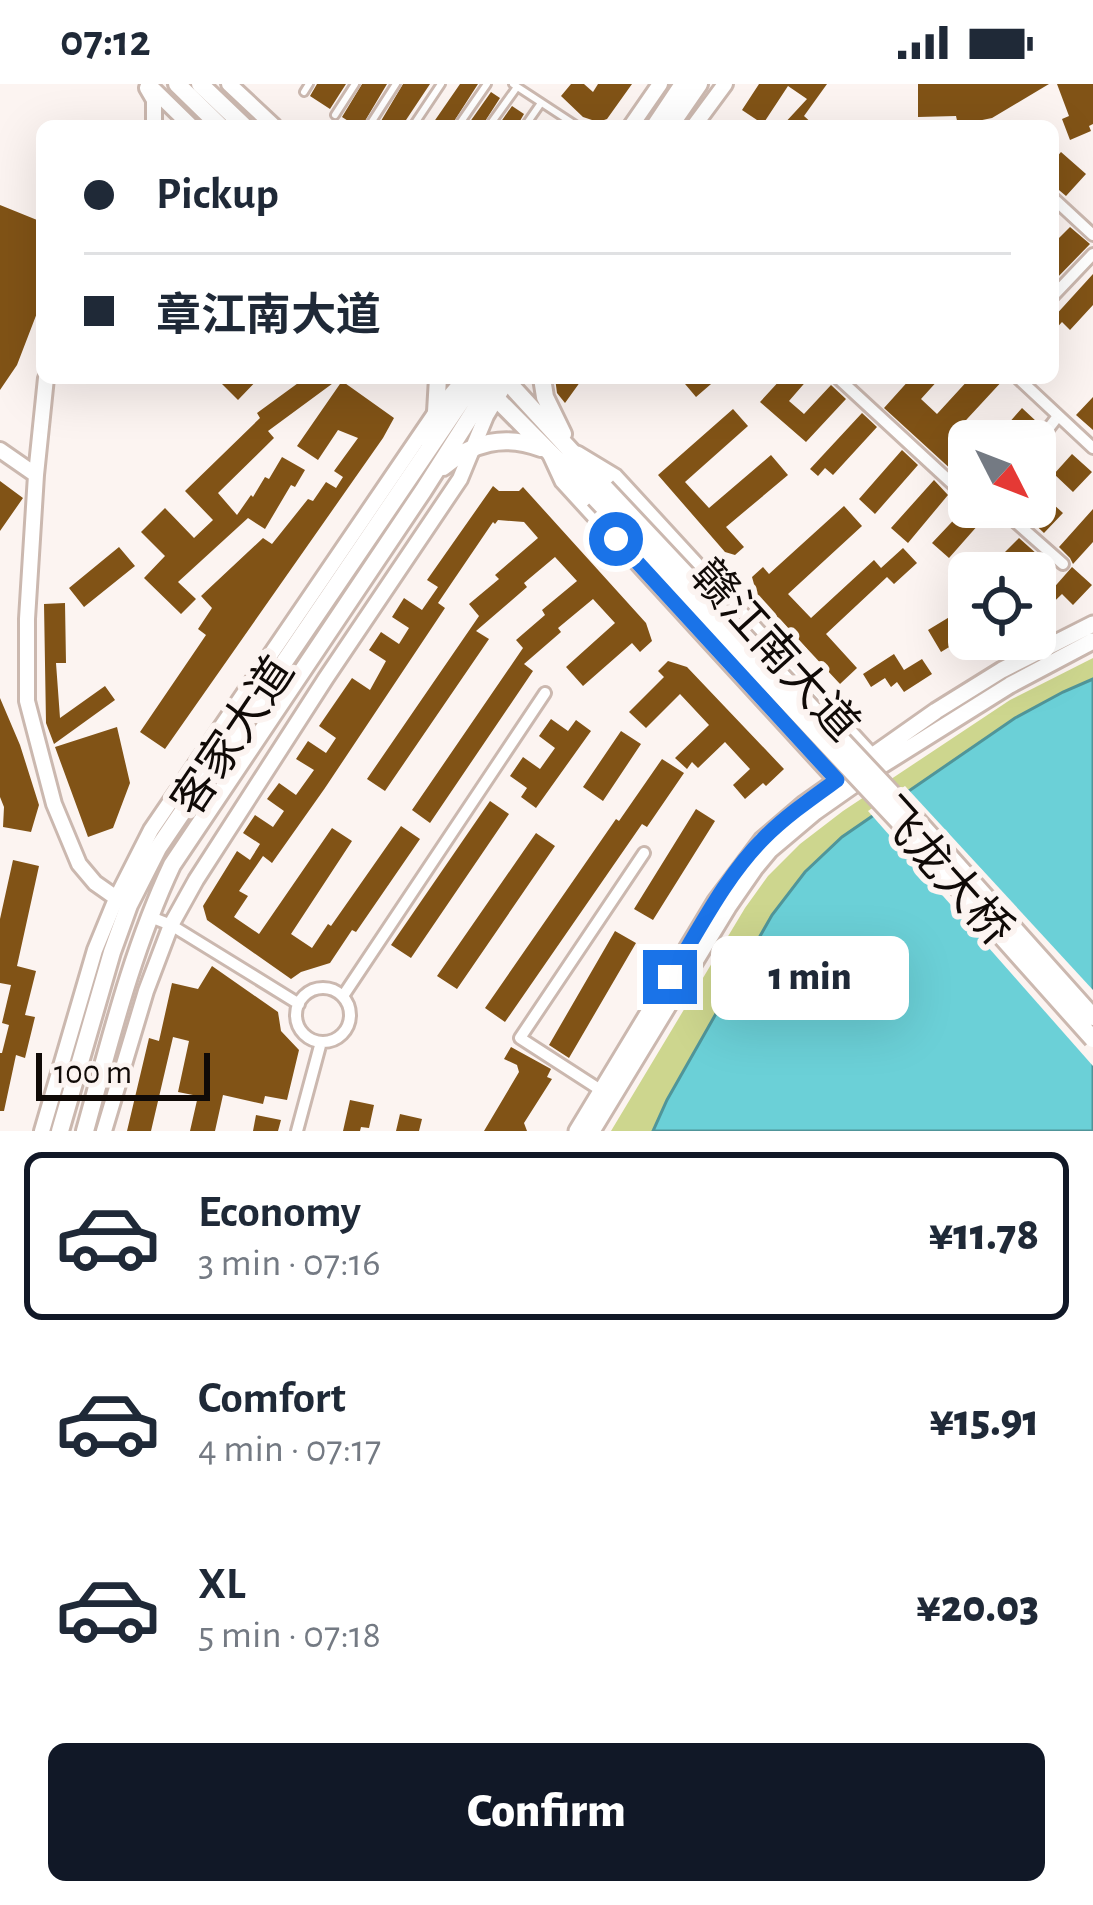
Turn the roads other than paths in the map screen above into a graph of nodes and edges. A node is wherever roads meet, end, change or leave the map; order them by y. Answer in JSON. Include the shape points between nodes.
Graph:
{"nodes":[{"id":1,"x":147,"y":84,"type":"edge"},
{"id":2,"x":177,"y":84,"type":"edge"},
{"id":3,"x":200,"y":84,"type":"edge"},
{"id":4,"x":230,"y":84,"type":"edge"},
{"id":5,"x":355,"y":84,"type":"edge"},
{"id":6,"x":396,"y":84,"type":"edge"},
{"id":7,"x":441,"y":84,"type":"edge"},
{"id":8,"x":487,"y":84,"type":"edge"},
{"id":9,"x":660,"y":84,"type":"edge"},
{"id":10,"x":683,"y":84,"type":"edge"},
{"id":11,"x":699,"y":84,"type":"edge"},
{"id":12,"x":725,"y":84,"type":"edge"},
{"id":13,"x":515,"y":86,"type":"edge"},
{"id":14,"x":541,"y":103,"type":"junction"},
{"id":15,"x":334,"y":115,"type":"dead end"},
{"id":16,"x":154,"y":120,"type":"edge"},
{"id":17,"x":185,"y":120,"type":"edge"},
{"id":18,"x":214,"y":120,"type":"edge"},
{"id":19,"x":238,"y":120,"type":"edge"},
{"id":20,"x":268,"y":120,"type":"edge"},
{"id":21,"x":373,"y":120,"type":"edge"},
{"id":22,"x":417,"y":120,"type":"edge"},
{"id":23,"x":462,"y":120,"type":"edge"},
{"id":24,"x":493,"y":120,"type":"edge"},
{"id":25,"x":529,"y":120,"type":"edge"},
{"id":26,"x":568,"y":120,"type":"edge"},
{"id":27,"x":635,"y":120,"type":"edge"},
{"id":28,"x":659,"y":120,"type":"edge"},
{"id":29,"x":674,"y":120,"type":"edge"},
{"id":30,"x":703,"y":120,"type":"edge"},
{"id":31,"x":1059,"y":204,"type":"edge"},
{"id":32,"x":1093,"y":236,"type":"edge"},
{"id":33,"x":1093,"y":254,"type":"edge"},
{"id":34,"x":1059,"y":290,"type":"edge"},
{"id":35,"x":45,"y":384,"type":"edge"},
{"id":36,"x":438,"y":384,"type":"edge"},
{"id":37,"x":460,"y":384,"type":"edge"},
{"id":38,"x":488,"y":384,"type":"edge"},
{"id":39,"x":489,"y":384,"type":"edge"},
{"id":40,"x":490,"y":384,"type":"edge"},
{"id":41,"x":492,"y":384,"type":"edge"},
{"id":42,"x":492,"y":384,"type":"edge"},
{"id":43,"x":543,"y":384,"type":"edge"},
{"id":44,"x":844,"y":384,"type":"edge"},
{"id":45,"x":1024,"y":384,"type":"edge"},
{"id":46,"x":436,"y":412,"type":"junction"},
{"id":47,"x":1058,"y":416,"type":"junction"},
{"id":48,"x":1055,"y":420,"type":"edge"},
{"id":49,"x":475,"y":446,"type":"junction"},
{"id":50,"x":1093,"y":448,"type":"edge"},
{"id":51,"x":0,"y":450,"type":"edge"},
{"id":52,"x":571,"y":451,"type":"junction"},
{"id":53,"x":550,"y":452,"type":"junction"},
{"id":54,"x":418,"y":466,"type":"junction"},
{"id":55,"x":36,"y":475,"type":"junction"},
{"id":56,"x":948,"y":480,"type":"edge"},
{"id":57,"x":423,"y":491,"type":"junction"},
{"id":58,"x":600,"y":493,"type":"junction"},
{"id":59,"x":1023,"y":528,"type":"edge"},
{"id":60,"x":1064,"y":564,"type":"dead end"},
{"id":61,"x":1093,"y":624,"type":"edge"},
{"id":62,"x":1093,"y":641,"type":"edge"},
{"id":63,"x":545,"y":693,"type":"dead end"},
{"id":64,"x":871,"y":756,"type":"junction"},
{"id":65,"x":837,"y":780,"type":"junction"},
{"id":66,"x":644,"y":853,"type":"dead end"},
{"id":67,"x":122,"y":902,"type":"junction"},
{"id":68,"x":148,"y":916,"type":"junction"},
{"id":69,"x":171,"y":925,"type":"junction"},
{"id":70,"x":343,"y":996,"type":"junction"},
{"id":71,"x":299,"y":1004,"type":"junction"},
{"id":72,"x":1093,"y":1017,"type":"edge"},
{"id":73,"x":1093,"y":1039,"type":"edge"},
{"id":74,"x":321,"y":1042,"type":"junction"},
{"id":75,"x":602,"y":1091,"type":"junction"},
{"id":76,"x":41,"y":1131,"type":"edge"},
{"id":77,"x":60,"y":1131,"type":"edge"},
{"id":78,"x":85,"y":1131,"type":"edge"},
{"id":79,"x":104,"y":1131,"type":"edge"},
{"id":80,"x":297,"y":1131,"type":"edge"},
{"id":81,"x":577,"y":1131,"type":"edge"},
{"id":82,"x":592,"y":1131,"type":"edge"}],
"edges":[{"from":1,"to":16,"type":"street"},
{"from":1,"to":17,"type":"street"},
{"from":2,"to":18,"type":"main road"},
{"from":3,"to":19,"type":"main road"},
{"from":4,"to":20,"type":"street"},
{"from":5,"to":15,"type":"lane"},
{"from":6,"to":21,"type":"lane"},
{"from":7,"to":22,"type":"lane"},
{"from":8,"to":23,"type":"lane"},
{"from":9,"to":27,"type":"street"},
{"from":10,"to":28,"type":"main road"},
{"from":11,"to":29,"type":"main road"},
{"from":12,"to":30,"type":"street"},
{"from":13,"to":14,"type":"lane"},
{"from":13,"to":24,"type":"lane"},
{"from":14,"to":25,"type":"lane"},
{"from":14,"to":26,"type":"lane"},
{"from":31,"to":32,"type":"street"},
{"from":33,"to":34,"type":"street"},
{"from":35,"to":55,"type":"street"},
{"from":36,"to":46,"type":"main road"},
{"from":37,"to":46,"type":"street"},
{"from":38,"to":54,"type":"main road","name":"客家大道"},
{"from":39,"to":57,"type":"main road","name":"客家大道"},
{"from":40,"to":49,"type":"street"},
{"from":41,"to":52,"type":"main road"},
{"from":42,"to":53,"type":"main road"},
{"from":43,"to":52,"type":"main road"},
{"from":44,"to":56,"type":"street"},
{"from":45,"to":47,"type":"street"},
{"from":46,"to":54,"type":"main road"},
{"from":46,"to":67,"type":"street","via":[[151,830]]},
{"from":47,"to":48,"type":"street"},
{"from":47,"to":50,"type":"street"},
{"from":49,"to":53,"type":"main road","via":[[510,440]]},
{"from":49,"to":57,"type":"main road"},
{"from":49,"to":69,"type":"street"},
{"from":51,"to":55,"type":"street"},
{"from":52,"to":58,"type":"main road"},
{"from":52,"to":64,"type":"main road","name":"赣江南大道","via":[[616,477]]},
{"from":53,"to":58,"type":"main road"},
{"from":53,"to":65,"type":"main road","via":[[562,482]]},
{"from":54,"to":67,"type":"main road","name":"客家大道"},
{"from":55,"to":67,"type":"street","via":[[25,658],[30,714],[79,864]]},
{"from":57,"to":68,"type":"main road","name":"客家大道","via":[[172,865]]},
{"from":58,"to":72,"type":"main road","name":"飞龙大桥","bridge":true,"via":[[914,817]]},
{"from":58,"to":73,"type":"main road","name":"飞龙大桥","bridge":true},
{"from":59,"to":60,"type":"street"},
{"from":61,"to":64,"type":"main road","via":[[1002,670]]},
{"from":62,"to":82,"type":"main road","via":[[879,767],[770,850]]},
{"from":63,"to":70,"type":"street"},
{"from":64,"to":65,"type":"main road"},
{"from":65,"to":75,"type":"main road","via":[[746,859]]},
{"from":66,"to":75,"type":"street","via":[[520,1038]]},
{"from":67,"to":76,"type":"street","via":[[94,950]]},
{"from":67,"to":77,"type":"main road","name":"客家大道"},
{"from":68,"to":69,"type":"street"},
{"from":68,"to":78,"type":"main road","name":"客家大道"},
{"from":69,"to":71,"type":"street"},
{"from":69,"to":79,"type":"street"},
{"from":70,"to":71,"type":"street","via":[[317,988]]},
{"from":70,"to":74,"type":"street","via":[[346,1030]]},
{"from":71,"to":74,"type":"street","via":[[299,1027]]},
{"from":74,"to":80,"type":"street"},
{"from":75,"to":81,"type":"main road"}]}
